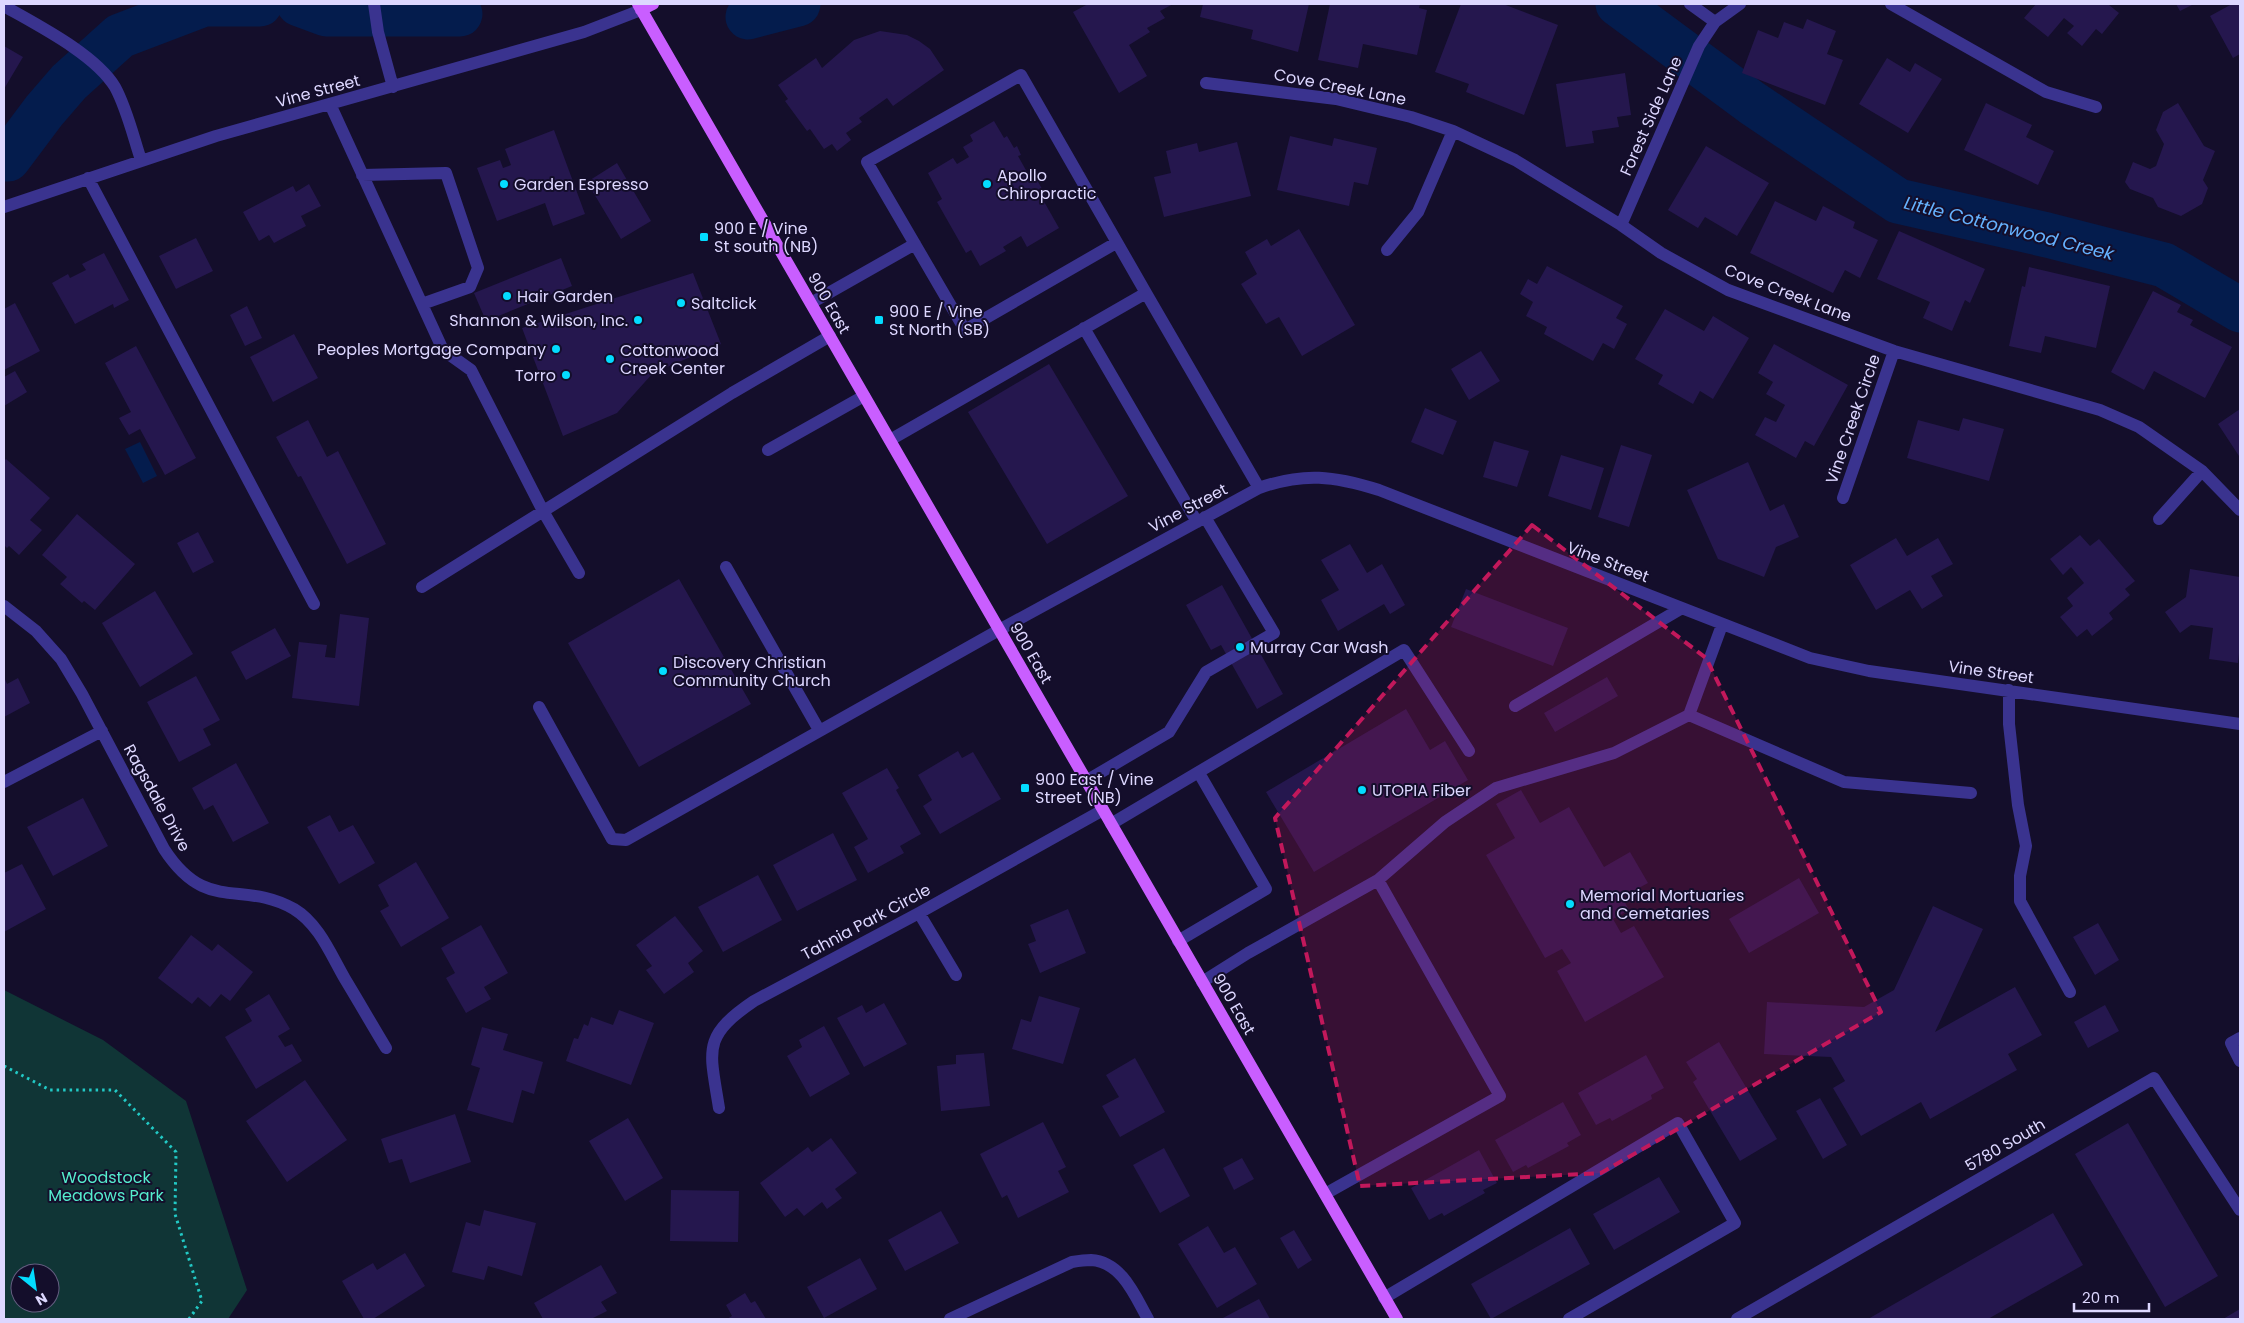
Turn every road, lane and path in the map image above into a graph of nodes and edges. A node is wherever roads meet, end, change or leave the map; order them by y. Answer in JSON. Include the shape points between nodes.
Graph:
{"nodes":[{"id":1,"x":374,"y":4,"type":"edge"},
{"id":2,"x":653,"y":4,"type":"edge"},
{"id":3,"x":1690,"y":4,"type":"edge"},
{"id":4,"x":1740,"y":4,"type":"edge"},
{"id":5,"x":1891,"y":4,"type":"edge"},
{"id":6,"x":4,"y":6,"type":"edge"},
{"id":7,"x":639,"y":7,"type":"edge"},
{"id":8,"x":1715,"y":22,"type":"junction"},
{"id":9,"x":1206,"y":83,"type":"dead end"},
{"id":10,"x":393,"y":87,"type":"junction"},
{"id":11,"x":330,"y":104,"type":"junction"},
{"id":12,"x":2096,"y":107,"type":"dead end"},
{"id":13,"x":1453,"y":131,"type":"junction"},
{"id":14,"x":141,"y":160,"type":"junction"},
{"id":15,"x":362,"y":175,"type":"junction"},
{"id":16,"x":88,"y":178,"type":"junction"},
{"id":17,"x":4,"y":207,"type":"edge"},
{"id":18,"x":1621,"y":225,"type":"junction"},
{"id":19,"x":1116,"y":243,"type":"junction"},
{"id":20,"x":915,"y":244,"type":"junction"},
{"id":21,"x":1387,"y":250,"type":"dead end"},
{"id":22,"x":1146,"y":293,"type":"junction"},
{"id":23,"x":811,"y":303,"type":"junction"},
{"id":24,"x":422,"y":304,"type":"junction"},
{"id":25,"x":1084,"y":328,"type":"junction"},
{"id":26,"x":830,"y":336,"type":"junction"},
{"id":27,"x":1894,"y":350,"type":"junction"},
{"id":28,"x":864,"y":396,"type":"junction"},
{"id":29,"x":890,"y":440,"type":"junction"},
{"id":30,"x":768,"y":450,"type":"dead end"},
{"id":31,"x":2202,"y":471,"type":"junction"},
{"id":32,"x":1259,"y":488,"type":"junction"},
{"id":33,"x":1843,"y":498,"type":"dead end"},
{"id":34,"x":2240,"y":510,"type":"edge"},
{"id":35,"x":542,"y":512,"type":"junction"},
{"id":36,"x":1201,"y":519,"type":"junction"},
{"id":37,"x":2159,"y":519,"type":"dead end"},
{"id":38,"x":726,"y":567,"type":"dead end"},
{"id":39,"x":579,"y":573,"type":"dead end"},
{"id":40,"x":422,"y":587,"type":"dead end"},
{"id":41,"x":314,"y":604,"type":"dead end"},
{"id":42,"x":4,"y":606,"type":"edge"},
{"id":43,"x":1682,"y":608,"type":"junction"},
{"id":44,"x":1722,"y":625,"type":"junction"},
{"id":45,"x":999,"y":630,"type":"junction"},
{"id":46,"x":2009,"y":690,"type":"junction"},
{"id":47,"x":1515,"y":706,"type":"dead end"},
{"id":48,"x":539,"y":707,"type":"dead end"},
{"id":49,"x":1688,"y":715,"type":"junction"},
{"id":50,"x":2240,"y":724,"type":"edge"},
{"id":51,"x":819,"y":730,"type":"junction"},
{"id":52,"x":102,"y":731,"type":"junction"},
{"id":53,"x":1469,"y":751,"type":"dead end"},
{"id":54,"x":1199,"y":773,"type":"junction"},
{"id":55,"x":1086,"y":781,"type":"junction"},
{"id":56,"x":4,"y":782,"type":"edge"},
{"id":57,"x":1971,"y":793,"type":"dead end"},
{"id":58,"x":1103,"y":810,"type":"junction"},
{"id":59,"x":1111,"y":824,"type":"junction"},
{"id":60,"x":1378,"y":880,"type":"junction"},
{"id":61,"x":919,"y":913,"type":"junction"},
{"id":62,"x":1178,"y":940,"type":"junction"},
{"id":63,"x":956,"y":975,"type":"dead end"},
{"id":64,"x":1202,"y":982,"type":"junction"},
{"id":65,"x":2070,"y":992,"type":"dead end"},
{"id":66,"x":2240,"y":1038,"type":"edge"},
{"id":67,"x":386,"y":1048,"type":"dead end"},
{"id":68,"x":2240,"y":1061,"type":"edge"},
{"id":69,"x":4,"y":1066,"type":"edge"},
{"id":70,"x":719,"y":1108,"type":"dead end"},
{"id":71,"x":1325,"y":1194,"type":"junction"},
{"id":72,"x":2240,"y":1210,"type":"edge"},
{"id":73,"x":1384,"y":1298,"type":"junction"},
{"id":74,"x":1743,"y":1318,"type":"edge"},
{"id":75,"x":189,"y":1319,"type":"edge"},
{"id":76,"x":950,"y":1319,"type":"edge"},
{"id":77,"x":1148,"y":1319,"type":"edge"},
{"id":78,"x":1397,"y":1319,"type":"edge"},
{"id":79,"x":1569,"y":1319,"type":"edge"}],
"edges":[{"from":1,"to":10,"type":"street"},
{"from":2,"to":7,"type":"main road"},
{"from":3,"to":8,"type":"street"},
{"from":4,"to":8,"type":"street","name":"Forest Side Lane"},
{"from":5,"to":12,"type":"street","via":[[2046,92]]},
{"from":6,"to":14,"type":"street","via":[[76,48],[108,78],[120,97]]},
{"from":7,"to":10,"type":"street","name":"Vine Street","via":[[584,32]]},
{"from":7,"to":23,"type":"main road","name":"900 East"},
{"from":8,"to":18,"type":"street","name":"Forest Side Lane","via":[[1699,46]]},
{"from":9,"to":13,"type":"street","name":"Cove Creek Lane","via":[[1336,99],[1411,116]]},
{"from":10,"to":11,"type":"street","name":"Vine Street"},
{"from":11,"to":14,"type":"street","name":"Vine Street"},
{"from":11,"to":15,"type":"street"},
{"from":13,"to":18,"type":"street","name":"Cove Creek Lane","via":[[1515,160]]},
{"from":13,"to":21,"type":"street","via":[[1418,212]]},
{"from":14,"to":16,"type":"street","name":"Vine Street"},
{"from":15,"to":24,"type":"street"},
{"from":15,"to":24,"type":"street","via":[[446,173],[478,268],[470,287]]},
{"from":16,"to":17,"type":"street","name":"Vine Street"},
{"from":16,"to":41,"type":"street"},
{"from":18,"to":27,"type":"street","name":"Cove Creek Lane","via":[[1661,253],[1728,290]]},
{"from":19,"to":20,"type":"street","via":[[965,330]]},
{"from":19,"to":20,"type":"street","via":[[1021,75],[867,162]]},
{"from":19,"to":22,"type":"street"},
{"from":20,"to":23,"type":"street"},
{"from":22,"to":25,"type":"street"},
{"from":22,"to":32,"type":"street"},
{"from":23,"to":26,"type":"main road","name":"900 East"},
{"from":24,"to":35,"type":"street","via":[[443,350],[471,370]]},
{"from":25,"to":29,"type":"street"},
{"from":25,"to":36,"type":"street"},
{"from":26,"to":28,"type":"main road","name":"900 East"},
{"from":26,"to":35,"type":"street"},
{"from":27,"to":31,"type":"street","name":"Cove Creek Lane","via":[[2100,410],[2139,427]]},
{"from":27,"to":33,"type":"street","name":"Vine Creek Circle"},
{"from":28,"to":29,"type":"main road","name":"900 East"},
{"from":28,"to":30,"type":"street"},
{"from":29,"to":45,"type":"main road","name":"900 East"},
{"from":31,"to":34,"type":"street","name":"Cove Creek Lane"},
{"from":31,"to":37,"type":"street"},
{"from":32,"to":36,"type":"street","name":"Vine Street"},
{"from":32,"to":43,"type":"street","name":"Vine Street","via":[[1280,480],[1302,477],[1352,482]]},
{"from":35,"to":39,"type":"street"},
{"from":35,"to":40,"type":"street"},
{"from":36,"to":45,"type":"street","name":"Vine Street"},
{"from":36,"to":55,"type":"street","via":[[1274,633],[1206,672],[1169,732]]},
{"from":38,"to":51,"type":"street"},
{"from":42,"to":52,"type":"street","name":"Ragsdale Drive","via":[[36,631],[62,659]]},
{"from":43,"to":44,"type":"street","name":"Vine Street"},
{"from":43,"to":47,"type":"street"},
{"from":44,"to":46,"type":"street","name":"Vine Street","via":[[1810,658],[1838,665]]},
{"from":44,"to":49,"type":"street"},
{"from":45,"to":51,"type":"street","name":"Vine Street"},
{"from":45,"to":55,"type":"main road","name":"900 East"},
{"from":46,"to":50,"type":"street","name":"Vine Street"},
{"from":46,"to":65,"type":"street","via":[[2009,724],[2026,846],[2020,876],[2020,901]]},
{"from":48,"to":51,"type":"street","name":"Vine Street","via":[[612,839],[626,840]]},
{"from":49,"to":57,"type":"street","via":[[1844,782]]},
{"from":49,"to":60,"type":"street","via":[[1614,752],[1496,788],[1445,822]]},
{"from":52,"to":56,"type":"street"},
{"from":52,"to":67,"type":"street","name":"Ragsdale Drive","via":[[164,849],[177,867],[204,888],[271,900],[294,909],[304,917],[320,936]]},
{"from":53,"to":54,"type":"street","via":[[1404,650]]},
{"from":54,"to":59,"type":"street"},
{"from":54,"to":62,"type":"street","via":[[1266,889]]},
{"from":55,"to":58,"type":"main road","name":"900 East"},
{"from":58,"to":59,"type":"main road","name":"900 East"},
{"from":58,"to":61,"type":"street","name":"Tahnia Park Circle"},
{"from":59,"to":62,"type":"main road","name":"900 East"},
{"from":60,"to":64,"type":"street"},
{"from":60,"to":71,"type":"street","via":[[1500,1096]]},
{"from":61,"to":63,"type":"street"},
{"from":61,"to":70,"type":"street","name":"Tahnia Park Circle","via":[[754,1001],[731,1017],[716,1036],[711,1056]]},
{"from":62,"to":64,"type":"main road","name":"900 East"},
{"from":64,"to":71,"type":"main road","name":"900 East"},
{"from":66,"to":68,"type":"street","via":[[2231,1043]]},
{"from":69,"to":75,"type":"path","via":[[50,1090],[115,1090],[176,1152],[175,1214],[202,1301]]},
{"from":71,"to":73,"type":"main road","name":"900 East"},
{"from":72,"to":74,"type":"street","name":"5780 South","via":[[2154,1078]]},
{"from":73,"to":78,"type":"main road","name":"900 East"},
{"from":73,"to":79,"type":"street","via":[[1678,1123],[1735,1222]]},
{"from":76,"to":77,"type":"street","via":[[1072,1262],[1092,1260],[1108,1264],[1120,1274]]}]}
